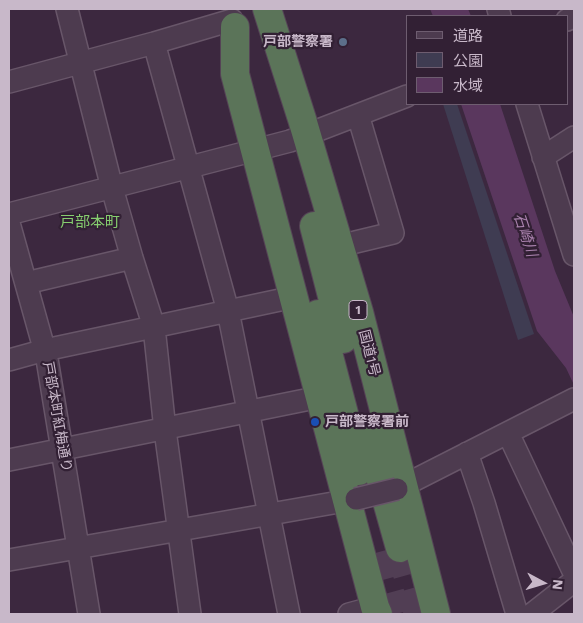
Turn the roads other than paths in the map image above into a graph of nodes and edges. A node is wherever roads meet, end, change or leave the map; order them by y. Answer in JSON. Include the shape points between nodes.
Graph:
{"nodes":[{"id":1,"x":67,"y":9,"type":"edge"},
{"id":2,"x":267,"y":9,"type":"edge"},
{"id":3,"x":238,"y":16,"type":"edge"},
{"id":4,"x":154,"y":43,"type":"junction"},
{"id":5,"x":80,"y":62,"type":"junction"},
{"id":6,"x":9,"y":82,"type":"edge"},
{"id":7,"x":406,"y":96,"type":"edge"},
{"id":8,"x":527,"y":105,"type":"edge"},
{"id":9,"x":358,"y":115,"type":"junction"},
{"id":10,"x":574,"y":137,"type":"edge"},
{"id":11,"x":281,"y":143,"type":"junction"},
{"id":12,"x":543,"y":157,"type":"junction"},
{"id":13,"x":188,"y":168,"type":"junction"},
{"id":14,"x":112,"y":188,"type":"junction"},
{"id":15,"x":9,"y":214,"type":"edge"},
{"id":16,"x":9,"y":223,"type":"edge"},
{"id":17,"x":339,"y":246,"type":"junction"},
{"id":18,"x":574,"y":255,"type":"edge"},
{"id":19,"x":132,"y":258,"type":"junction"},
{"id":20,"x":26,"y":283,"type":"junction"},
{"id":21,"x":294,"y":297,"type":"junction"},
{"id":22,"x":228,"y":310,"type":"junction"},
{"id":23,"x":154,"y":327,"type":"junction"},
{"id":24,"x":45,"y":350,"type":"junction"},
{"id":25,"x":9,"y":360,"type":"edge"},
{"id":26,"x":320,"y":397,"type":"junction"},
{"id":27,"x":574,"y":399,"type":"edge"},
{"id":28,"x":249,"y":412,"type":"junction"},
{"id":29,"x":164,"y":430,"type":"junction"},
{"id":30,"x":508,"y":433,"type":"junction"},
{"id":31,"x":63,"y":449,"type":"junction"},
{"id":32,"x":467,"y":453,"type":"junction"},
{"id":33,"x":9,"y":460,"type":"edge"},
{"id":34,"x":400,"y":487,"type":"junction"},
{"id":35,"x":352,"y":499,"type":"junction"},
{"id":36,"x":270,"y":514,"type":"junction"},
{"id":37,"x":178,"y":530,"type":"junction"},
{"id":38,"x":79,"y":549,"type":"junction"},
{"id":39,"x":390,"y":550,"type":"tunnel mouth"},
{"id":40,"x":9,"y":560,"type":"edge"},
{"id":41,"x":574,"y":573,"type":"edge"},
{"id":42,"x":574,"y":580,"type":"edge"},
{"id":43,"x":377,"y":611,"type":"edge"},
{"id":44,"x":90,"y":614,"type":"edge"},
{"id":45,"x":190,"y":614,"type":"edge"},
{"id":46,"x":289,"y":614,"type":"edge"},
{"id":47,"x":349,"y":614,"type":"edge"},
{"id":48,"x":436,"y":614,"type":"edge"},
{"id":49,"x":517,"y":614,"type":"edge"},
{"id":50,"x":532,"y":614,"type":"edge"}],
"edges":[{"from":1,"to":5,"type":"street"},
{"from":2,"to":11,"type":"highway","name":"国道1号","number":"1","via":[[302,119]]},
{"from":3,"to":4,"type":"street"},
{"from":3,"to":11,"type":"highway","name":"国道1号","number":"1"},
{"from":4,"to":5,"type":"street"},
{"from":4,"to":13,"type":"street"},
{"from":5,"to":6,"type":"street"},
{"from":5,"to":14,"type":"street"},
{"from":7,"to":9,"type":"street"},
{"from":8,"to":12,"type":"street"},
{"from":9,"to":11,"type":"street"},
{"from":9,"to":17,"type":"street","via":[[393,233]]},
{"from":10,"to":12,"type":"street"},
{"from":11,"to":13,"type":"street"},
{"from":11,"to":17,"type":"highway","name":"国道1号","number":"1"},
{"from":11,"to":21,"type":"highway","name":"国道1号","number":"1"},
{"from":11,"to":39,"type":"highway","name":"国道1号","number":"1","via":[[309,278]]},
{"from":12,"to":18,"type":"street"},
{"from":13,"to":14,"type":"street"},
{"from":13,"to":22,"type":"street"},
{"from":14,"to":15,"type":"street"},
{"from":14,"to":19,"type":"street"},
{"from":16,"to":20,"type":"street","name":"戸部本町紅梅通り"},
{"from":17,"to":34,"type":"highway","name":"国道1号","number":"1","via":[[359,312]]},
{"from":19,"to":20,"type":"street"},
{"from":19,"to":23,"type":"street"},
{"from":20,"to":24,"type":"street","name":"戸部本町紅梅通り"},
{"from":21,"to":22,"type":"street"},
{"from":21,"to":26,"type":"highway","name":"国道1号","number":"1"},
{"from":22,"to":23,"type":"street"},
{"from":22,"to":28,"type":"street"},
{"from":23,"to":24,"type":"street"},
{"from":23,"to":29,"type":"street"},
{"from":24,"to":25,"type":"street"},
{"from":24,"to":31,"type":"street","name":"戸部本町紅梅通り"},
{"from":26,"to":28,"type":"street"},
{"from":26,"to":35,"type":"highway","name":"国道1号","number":"1"},
{"from":27,"to":30,"type":"street"},
{"from":28,"to":29,"type":"street"},
{"from":28,"to":36,"type":"street"},
{"from":29,"to":31,"type":"street"},
{"from":29,"to":37,"type":"street"},
{"from":30,"to":32,"type":"street"},
{"from":30,"to":41,"type":"street"},
{"from":31,"to":33,"type":"street"},
{"from":31,"to":38,"type":"street","name":"戸部本町紅梅通り"},
{"from":32,"to":34,"type":"street"},
{"from":32,"to":49,"type":"street"},
{"from":34,"to":35,"type":"street","bridge":true},
{"from":34,"to":48,"type":"highway","name":"国道1号","number":"1"},
{"from":35,"to":36,"type":"street"},
{"from":35,"to":43,"type":"highway","name":"国道1号","number":"1"},
{"from":36,"to":37,"type":"street"},
{"from":36,"to":46,"type":"street"},
{"from":37,"to":38,"type":"street"},
{"from":37,"to":45,"type":"street"},
{"from":38,"to":40,"type":"street"},
{"from":38,"to":44,"type":"street","name":"戸部本町紅梅通り"},
{"from":42,"to":50,"type":"street"},
{"from":43,"to":47,"type":"street"}]}
